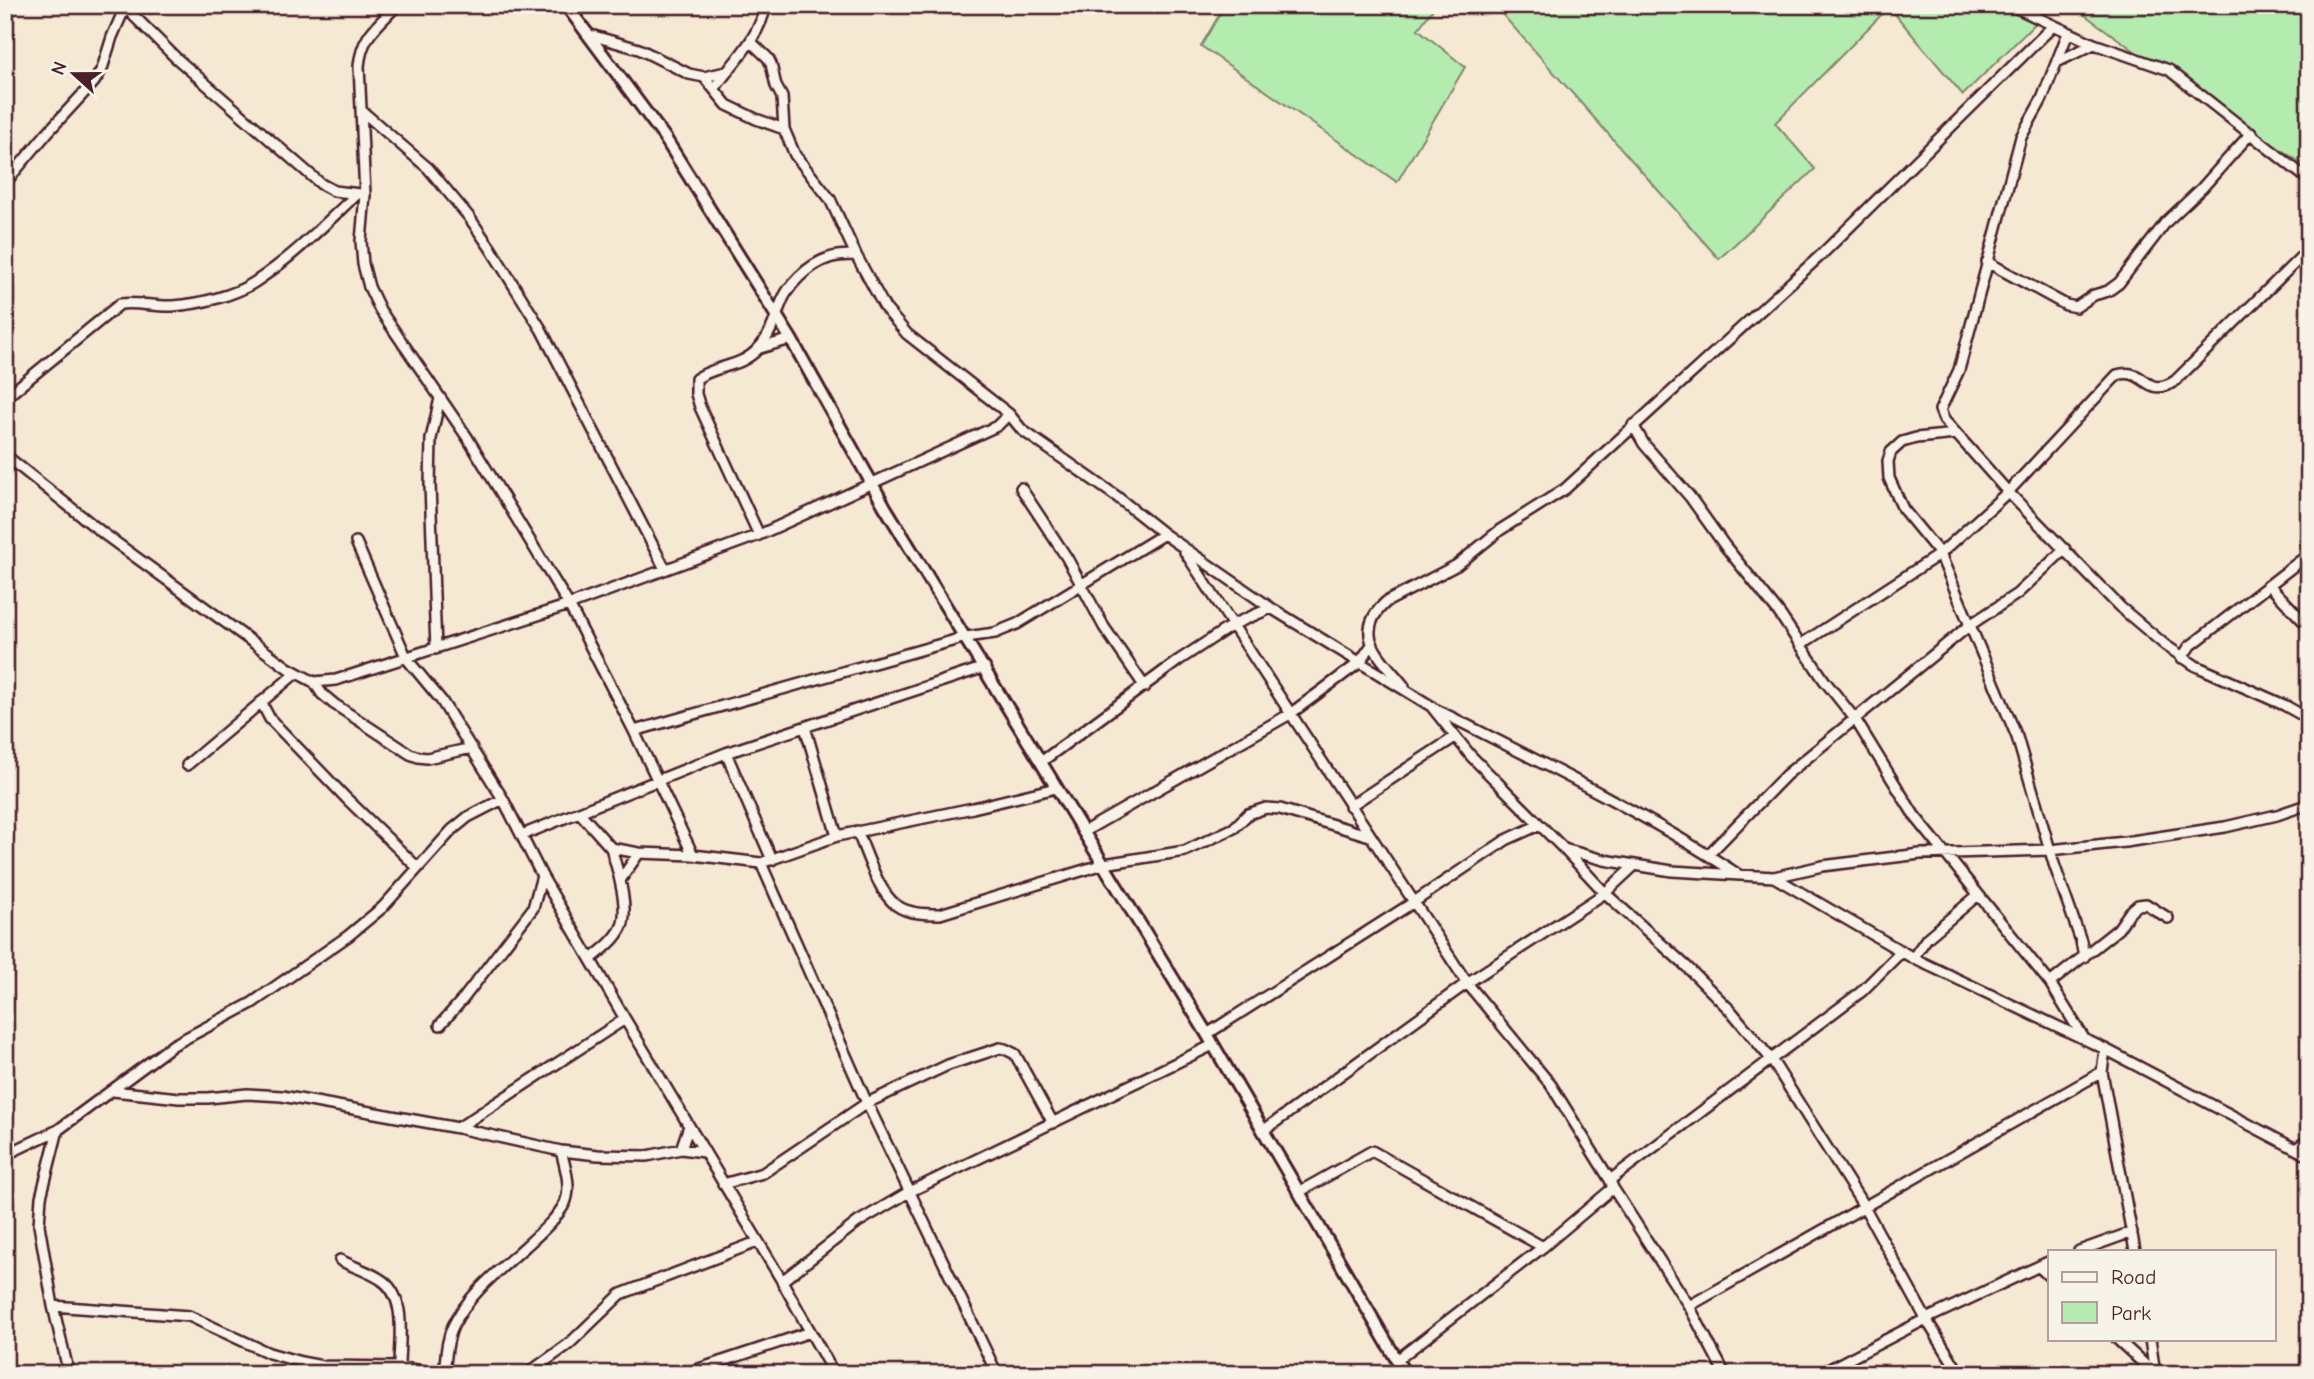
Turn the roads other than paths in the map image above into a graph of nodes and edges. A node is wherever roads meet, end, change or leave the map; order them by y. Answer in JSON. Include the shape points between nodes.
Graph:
{"nodes":[{"id":1,"x":397,"y":5,"type":"edge"},
{"id":2,"x":566,"y":5,"type":"edge"},
{"id":3,"x":766,"y":5,"type":"edge"},
{"id":4,"x":2010,"y":5,"type":"edge"},
{"id":5,"x":125,"y":6,"type":"edge"},
{"id":6,"x":2053,"y":26,"type":"junction"},
{"id":7,"x":2068,"y":33,"type":"junction"},
{"id":8,"x":587,"y":34,"type":"junction"},
{"id":9,"x":751,"y":42,"type":"junction"},
{"id":10,"x":2094,"y":44,"type":"junction"},
{"id":11,"x":2057,"y":62,"type":"junction"},
{"id":12,"x":726,"y":72,"type":"junction"},
{"id":13,"x":705,"y":77,"type":"junction"},
{"id":14,"x":713,"y":89,"type":"junction"},
{"id":15,"x":363,"y":112,"type":"junction"},
{"id":16,"x":784,"y":129,"type":"junction"},
{"id":17,"x":2251,"y":133,"type":"junction"},
{"id":18,"x":2309,"y":180,"type":"edge"},
{"id":19,"x":5,"y":183,"type":"edge"},
{"id":20,"x":361,"y":194,"type":"junction"},
{"id":21,"x":2309,"y":249,"type":"edge"},
{"id":22,"x":856,"y":255,"type":"junction"},
{"id":23,"x":1987,"y":262,"type":"junction"},
{"id":24,"x":777,"y":317,"type":"junction"},
{"id":25,"x":791,"y":339,"type":"junction"},
{"id":26,"x":760,"y":348,"type":"junction"},
{"id":27,"x":5,"y":398,"type":"edge"},
{"id":28,"x":440,"y":398,"type":"junction"},
{"id":29,"x":1009,"y":414,"type":"junction"},
{"id":30,"x":1633,"y":425,"type":"junction"},
{"id":31,"x":997,"y":426,"type":"junction"},
{"id":32,"x":1022,"y":430,"type":"junction"},
{"id":33,"x":1956,"y":434,"type":"junction"},
{"id":34,"x":1619,"y":438,"type":"junction"},
{"id":35,"x":1643,"y":444,"type":"junction"},
{"id":36,"x":5,"y":455,"type":"edge"},
{"id":37,"x":872,"y":484,"type":"junction"},
{"id":38,"x":1021,"y":488,"type":"dead end"},
{"id":39,"x":2008,"y":492,"type":"junction"},
{"id":40,"x":1164,"y":534,"type":"junction"},
{"id":41,"x":759,"y":535,"type":"junction"},
{"id":42,"x":356,"y":542,"type":"dead end"},
{"id":43,"x":1182,"y":547,"type":"junction"},
{"id":44,"x":2065,"y":549,"type":"junction"},
{"id":45,"x":1940,"y":554,"type":"junction"},
{"id":46,"x":2309,"y":554,"type":"edge"},
{"id":47,"x":665,"y":569,"type":"junction"},
{"id":48,"x":1081,"y":585,"type":"junction"},
{"id":49,"x":2269,"y":585,"type":"junction"},
{"id":50,"x":569,"y":605,"type":"junction"},
{"id":51,"x":1271,"y":608,"type":"junction"},
{"id":52,"x":1234,"y":624,"type":"junction"},
{"id":53,"x":1970,"y":625,"type":"junction"},
{"id":54,"x":2309,"y":627,"type":"edge"},
{"id":55,"x":966,"y":637,"type":"junction"},
{"id":56,"x":1800,"y":645,"type":"junction"},
{"id":57,"x":2165,"y":645,"type":"junction"},
{"id":58,"x":1371,"y":646,"type":"junction"},
{"id":59,"x":2189,"y":647,"type":"junction"},
{"id":60,"x":436,"y":649,"type":"junction"},
{"id":61,"x":2182,"y":658,"type":"junction"},
{"id":62,"x":407,"y":659,"type":"junction"},
{"id":63,"x":1359,"y":663,"type":"junction"},
{"id":64,"x":985,"y":667,"type":"junction"},
{"id":65,"x":296,"y":673,"type":"junction"},
{"id":66,"x":314,"y":682,"type":"junction"},
{"id":67,"x":1145,"y":687,"type":"junction"},
{"id":68,"x":1407,"y":690,"type":"junction"},
{"id":69,"x":261,"y":702,"type":"junction"},
{"id":70,"x":1431,"y":706,"type":"junction"},
{"id":71,"x":1290,"y":714,"type":"junction"},
{"id":72,"x":1855,"y":719,"type":"junction"},
{"id":73,"x":2309,"y":719,"type":"edge"},
{"id":74,"x":804,"y":727,"type":"junction"},
{"id":75,"x":634,"y":730,"type":"junction"},
{"id":76,"x":1455,"y":737,"type":"junction"},
{"id":77,"x":472,"y":748,"type":"junction"},
{"id":78,"x":726,"y":753,"type":"junction"},
{"id":79,"x":1041,"y":762,"type":"junction"},
{"id":80,"x":187,"y":765,"type":"dead end"},
{"id":81,"x":657,"y":780,"type":"junction"},
{"id":82,"x":1056,"y":788,"type":"junction"},
{"id":83,"x":503,"y":799,"type":"junction"},
{"id":84,"x":2309,"y":804,"type":"edge"},
{"id":85,"x":1350,"y":806,"type":"junction"},
{"id":86,"x":580,"y":813,"type":"junction"},
{"id":87,"x":1539,"y":825,"type":"junction"},
{"id":88,"x":857,"y":831,"type":"junction"},
{"id":89,"x":1083,"y":832,"type":"junction"},
{"id":90,"x":522,"y":835,"type":"junction"},
{"id":91,"x":837,"y":836,"type":"junction"},
{"id":92,"x":1370,"y":836,"type":"junction"},
{"id":93,"x":611,"y":848,"type":"junction"},
{"id":94,"x":1564,"y":849,"type":"junction"},
{"id":95,"x":2050,"y":850,"type":"junction"},
{"id":96,"x":639,"y":853,"type":"junction"},
{"id":97,"x":1944,"y":854,"type":"junction"},
{"id":98,"x":693,"y":855,"type":"junction"},
{"id":99,"x":1708,"y":855,"type":"junction"},
{"id":100,"x":772,"y":860,"type":"junction"},
{"id":101,"x":761,"y":863,"type":"junction"},
{"id":102,"x":1104,"y":864,"type":"junction"},
{"id":103,"x":1635,"y":865,"type":"junction"},
{"id":104,"x":418,"y":868,"type":"junction"},
{"id":105,"x":542,"y":876,"type":"junction"},
{"id":106,"x":1741,"y":876,"type":"junction"},
{"id":107,"x":1774,"y":877,"type":"junction"},
{"id":108,"x":621,"y":879,"type":"junction"},
{"id":109,"x":1605,"y":893,"type":"junction"},
{"id":110,"x":1978,"y":895,"type":"junction"},
{"id":111,"x":1414,"y":902,"type":"junction"},
{"id":112,"x":2168,"y":918,"type":"dead end"},
{"id":113,"x":2081,"y":941,"type":"junction"},
{"id":114,"x":2096,"y":947,"type":"junction"},
{"id":115,"x":1902,"y":951,"type":"junction"},
{"id":116,"x":2084,"y":957,"type":"junction"},
{"id":117,"x":1913,"y":958,"type":"junction"},
{"id":118,"x":591,"y":959,"type":"junction"},
{"id":119,"x":1467,"y":983,"type":"junction"},
{"id":120,"x":2050,"y":983,"type":"junction"},
{"id":121,"x":625,"y":1019,"type":"junction"},
{"id":122,"x":440,"y":1025,"type":"dead end"},
{"id":123,"x":1207,"y":1034,"type":"junction"},
{"id":124,"x":2085,"y":1040,"type":"junction"},
{"id":125,"x":1213,"y":1045,"type":"junction"},
{"id":126,"x":2105,"y":1049,"type":"junction"},
{"id":127,"x":1771,"y":1059,"type":"junction"},
{"id":128,"x":2102,"y":1072,"type":"junction"},
{"id":129,"x":113,"y":1091,"type":"junction"},
{"id":130,"x":867,"y":1102,"type":"junction"},
{"id":131,"x":1053,"y":1123,"type":"junction"},
{"id":132,"x":689,"y":1126,"type":"junction"},
{"id":133,"x":458,"y":1128,"type":"junction"},
{"id":134,"x":58,"y":1130,"type":"junction"},
{"id":135,"x":1263,"y":1131,"type":"junction"},
{"id":136,"x":2309,"y":1139,"type":"edge"},
{"id":137,"x":2297,"y":1148,"type":"junction"},
{"id":138,"x":681,"y":1149,"type":"junction"},
{"id":139,"x":561,"y":1151,"type":"junction"},
{"id":140,"x":704,"y":1152,"type":"junction"},
{"id":141,"x":5,"y":1154,"type":"edge"},
{"id":142,"x":2309,"y":1156,"type":"edge"},
{"id":143,"x":723,"y":1184,"type":"junction"},
{"id":144,"x":1611,"y":1184,"type":"junction"},
{"id":145,"x":909,"y":1192,"type":"junction"},
{"id":146,"x":1299,"y":1192,"type":"junction"},
{"id":147,"x":1865,"y":1208,"type":"junction"},
{"id":148,"x":2132,"y":1232,"type":"junction"},
{"id":149,"x":757,"y":1242,"type":"junction"},
{"id":150,"x":1543,"y":1248,"type":"junction"},
{"id":151,"x":2082,"y":1250,"type":"edge"},
{"id":152,"x":2135,"y":1250,"type":"edge"},
{"id":153,"x":340,"y":1260,"type":"dead end"},
{"id":154,"x":2048,"y":1262,"type":"edge"},
{"id":155,"x":2039,"y":1267,"type":"junction"},
{"id":156,"x":2048,"y":1275,"type":"edge"},
{"id":157,"x":782,"y":1280,"type":"junction"},
{"id":158,"x":53,"y":1306,"type":"junction"},
{"id":159,"x":1689,"y":1307,"type":"junction"},
{"id":160,"x":1926,"y":1319,"type":"junction"},
{"id":161,"x":810,"y":1332,"type":"junction"},
{"id":162,"x":2118,"y":1340,"type":"edge"},
{"id":163,"x":2150,"y":1340,"type":"edge"},
{"id":164,"x":1396,"y":1360,"type":"junction"},
{"id":165,"x":399,"y":1367,"type":"junction"},
{"id":166,"x":69,"y":1374,"type":"edge"},
{"id":167,"x":442,"y":1374,"type":"edge"},
{"id":168,"x":527,"y":1374,"type":"edge"},
{"id":169,"x":684,"y":1374,"type":"edge"},
{"id":170,"x":834,"y":1374,"type":"edge"},
{"id":171,"x":997,"y":1374,"type":"edge"},
{"id":172,"x":1405,"y":1374,"type":"edge"},
{"id":173,"x":1726,"y":1374,"type":"edge"},
{"id":174,"x":1820,"y":1374,"type":"edge"},
{"id":175,"x":1960,"y":1374,"type":"edge"},
{"id":176,"x":2155,"y":1374,"type":"edge"}],
"edges":[{"from":1,"to":15,"type":"street","via":[[364,40],[359,66]]},
{"from":2,"to":8,"type":"street"},
{"from":3,"to":9,"type":"street"},
{"from":4,"to":6,"type":"street"},
{"from":5,"to":19,"type":"street","via":[[94,82]]},
{"from":5,"to":20,"type":"street","via":[[175,57],[321,184],[334,191]]},
{"from":6,"to":7,"type":"street"},
{"from":6,"to":30,"type":"street","via":[[1821,255]]},
{"from":7,"to":10,"type":"street"},
{"from":7,"to":11,"type":"street"},
{"from":8,"to":13,"type":"street","via":[[639,49],[673,68]]},
{"from":8,"to":24,"type":"street","via":[[665,138]]},
{"from":9,"to":12,"type":"street"},
{"from":9,"to":16,"type":"street","via":[[771,64],[782,97]]},
{"from":10,"to":11,"type":"street"},
{"from":10,"to":17,"type":"street","via":[[2169,70]]},
{"from":11,"to":23,"type":"street","via":[[2021,138]]},
{"from":12,"to":13,"type":"street"},
{"from":12,"to":14,"type":"street"},
{"from":13,"to":14,"type":"street"},
{"from":14,"to":16,"type":"street","via":[[727,105]]},
{"from":15,"to":20,"type":"street"},
{"from":15,"to":47,"type":"street","via":[[428,168],[484,238],[541,329]]},
{"from":16,"to":22,"type":"street","via":[[795,155],[830,199]]},
{"from":17,"to":18,"type":"street"},
{"from":17,"to":23,"type":"street","via":[[2166,222],[2119,284],[2076,307]]},
{"from":20,"to":27,"type":"street","via":[[254,283],[173,306],[120,304]]},
{"from":20,"to":28,"type":"street","via":[[361,241],[369,287]]},
{"from":21,"to":39,"type":"street","via":[[2175,382],[2159,388],[2131,373],[2117,375]]},
{"from":22,"to":24,"type":"street","via":[[829,258],[798,278]]},
{"from":22,"to":29,"type":"street","via":[[895,323]]},
{"from":23,"to":33,"type":"street","via":[[1959,370],[1940,410]]},
{"from":24,"to":25,"type":"street"},
{"from":24,"to":26,"type":"street"},
{"from":25,"to":26,"type":"street"},
{"from":25,"to":37,"type":"street"},
{"from":26,"to":41,"type":"street","via":[[743,362],[706,372],[696,379],[695,386],[700,407]]},
{"from":28,"to":50,"type":"street"},
{"from":28,"to":60,"type":"street","via":[[431,439],[430,485]]},
{"from":29,"to":31,"type":"street"},
{"from":29,"to":32,"type":"street"},
{"from":30,"to":34,"type":"street"},
{"from":30,"to":35,"type":"street"},
{"from":31,"to":32,"type":"street"},
{"from":31,"to":37,"type":"street"},
{"from":32,"to":40,"type":"street"},
{"from":33,"to":39,"type":"street"},
{"from":33,"to":45,"type":"street","via":[[1902,443],[1888,460],[1889,478],[1903,509]]},
{"from":34,"to":35,"type":"street"},
{"from":34,"to":58,"type":"street","via":[[1565,489],[1500,530],[1469,556],[1385,602],[1370,621]]},
{"from":35,"to":56,"type":"street","via":[[1690,497]]},
{"from":36,"to":65,"type":"street","via":[[104,534]]},
{"from":37,"to":41,"type":"street"},
{"from":37,"to":55,"type":"street"},
{"from":38,"to":48,"type":"street"},
{"from":39,"to":44,"type":"street"},
{"from":39,"to":45,"type":"street"},
{"from":40,"to":43,"type":"street"},
{"from":40,"to":48,"type":"street"},
{"from":41,"to":47,"type":"street"},
{"from":42,"to":62,"type":"street"},
{"from":43,"to":51,"type":"street"},
{"from":43,"to":52,"type":"street"},
{"from":44,"to":53,"type":"street","via":[[2017,594]]},
{"from":44,"to":57,"type":"street","via":[[2120,607]]},
{"from":45,"to":53,"type":"street"},
{"from":45,"to":56,"type":"street"},
{"from":46,"to":49,"type":"street"},
{"from":47,"to":50,"type":"street"},
{"from":48,"to":55,"type":"street","via":[[1017,624]]},
{"from":48,"to":67,"type":"street"},
{"from":49,"to":54,"type":"street"},
{"from":49,"to":59,"type":"street"},
{"from":50,"to":60,"type":"street"},
{"from":50,"to":75,"type":"street"},
{"from":51,"to":52,"type":"street"},
{"from":51,"to":63,"type":"street"},
{"from":52,"to":67,"type":"street"},
{"from":52,"to":71,"type":"street"},
{"from":53,"to":72,"type":"street"},
{"from":53,"to":95,"type":"street","via":[[2017,737]]},
{"from":55,"to":64,"type":"street"},
{"from":55,"to":75,"type":"street"},
{"from":56,"to":72,"type":"street"},
{"from":57,"to":59,"type":"street"},
{"from":57,"to":61,"type":"street"},
{"from":58,"to":63,"type":"street"},
{"from":58,"to":68,"type":"street"},
{"from":59,"to":61,"type":"street"},
{"from":60,"to":62,"type":"street"},
{"from":61,"to":73,"type":"street"},
{"from":62,"to":66,"type":"street"},
{"from":62,"to":77,"type":"street"},
{"from":63,"to":68,"type":"street"},
{"from":63,"to":71,"type":"street"},
{"from":64,"to":74,"type":"street"},
{"from":64,"to":79,"type":"street"},
{"from":65,"to":66,"type":"street"},
{"from":65,"to":69,"type":"street"},
{"from":66,"to":77,"type":"street","via":[[334,704],[410,754],[427,758]]},
{"from":67,"to":79,"type":"street"},
{"from":68,"to":70,"type":"street"},
{"from":69,"to":80,"type":"street"},
{"from":69,"to":104,"type":"street","via":[[270,719]]},
{"from":70,"to":76,"type":"street"},
{"from":70,"to":99,"type":"street"},
{"from":71,"to":85,"type":"street"},
{"from":71,"to":89,"type":"street"},
{"from":72,"to":97,"type":"street","via":[[1914,815]]},
{"from":72,"to":99,"type":"street","via":[[1786,775]]},
{"from":74,"to":78,"type":"street"},
{"from":74,"to":91,"type":"street"},
{"from":75,"to":81,"type":"street"},
{"from":76,"to":85,"type":"street"},
{"from":76,"to":87,"type":"street"},
{"from":77,"to":83,"type":"street"},
{"from":78,"to":81,"type":"street"},
{"from":78,"to":100,"type":"street"},
{"from":79,"to":82,"type":"street"},
{"from":81,"to":86,"type":"street"},
{"from":81,"to":98,"type":"street"},
{"from":82,"to":88,"type":"street"},
{"from":82,"to":89,"type":"street"},
{"from":83,"to":90,"type":"street"},
{"from":83,"to":104,"type":"street","via":[[468,817]]},
{"from":84,"to":95,"type":"street","via":[[2225,827]]},
{"from":85,"to":92,"type":"street"},
{"from":86,"to":90,"type":"street"},
{"from":86,"to":93,"type":"street"},
{"from":87,"to":94,"type":"street"},
{"from":87,"to":111,"type":"street","via":[[1506,840]]},
{"from":88,"to":91,"type":"street"},
{"from":88,"to":102,"type":"street","via":[[882,889],[896,905],[915,913],[940,914]]},
{"from":89,"to":102,"type":"street"},
{"from":90,"to":105,"type":"street"},
{"from":91,"to":100,"type":"street"},
{"from":92,"to":102,"type":"street","via":[[1266,808],[1185,851]]},
{"from":92,"to":111,"type":"street"},
{"from":93,"to":96,"type":"street"},
{"from":93,"to":108,"type":"street"},
{"from":94,"to":103,"type":"street"},
{"from":94,"to":109,"type":"street"},
{"from":95,"to":97,"type":"street"},
{"from":95,"to":113,"type":"street"},
{"from":96,"to":98,"type":"street"},
{"from":96,"to":108,"type":"street"},
{"from":97,"to":107,"type":"street","via":[[1822,866]]},
{"from":97,"to":110,"type":"street"},
{"from":98,"to":101,"type":"street"},
{"from":99,"to":106,"type":"street"},
{"from":100,"to":101,"type":"street"},
{"from":101,"to":130,"type":"street"},
{"from":102,"to":123,"type":"street"},
{"from":103,"to":106,"type":"street"},
{"from":103,"to":109,"type":"street"},
{"from":104,"to":129,"type":"street","via":[[383,907],[348,936],[251,1003],[173,1045]]},
{"from":105,"to":118,"type":"street"},
{"from":105,"to":122,"type":"street","via":[[533,908]]},
{"from":106,"to":107,"type":"street"},
{"from":107,"to":115,"type":"street"},
{"from":108,"to":118,"type":"street","via":[[622,926]]},
{"from":109,"to":119,"type":"street"},
{"from":109,"to":127,"type":"street","via":[[1723,1003]]},
{"from":110,"to":117,"type":"street","via":[[1927,938]]},
{"from":110,"to":120,"type":"street"},
{"from":111,"to":119,"type":"street"},
{"from":111,"to":123,"type":"street"},
{"from":112,"to":114,"type":"street","via":[[2146,904],[2138,905]]},
{"from":113,"to":114,"type":"street"},
{"from":113,"to":116,"type":"street"},
{"from":114,"to":116,"type":"street"},
{"from":115,"to":117,"type":"street"},
{"from":115,"to":127,"type":"street","via":[[1861,992]]},
{"from":116,"to":120,"type":"street"},
{"from":117,"to":124,"type":"street"},
{"from":118,"to":121,"type":"street"},
{"from":119,"to":135,"type":"street"},
{"from":119,"to":144,"type":"street","via":[[1550,1085]]},
{"from":120,"to":124,"type":"street"},
{"from":121,"to":132,"type":"street"},
{"from":121,"to":133,"type":"street"},
{"from":123,"to":125,"type":"street"},
{"from":124,"to":126,"type":"street"},
{"from":125,"to":131,"type":"street"},
{"from":125,"to":135,"type":"street"},
{"from":126,"to":128,"type":"street"},
{"from":126,"to":137,"type":"street"},
{"from":127,"to":144,"type":"street"},
{"from":127,"to":147,"type":"street"},
{"from":128,"to":147,"type":"street"},
{"from":128,"to":148,"type":"street"},
{"from":129,"to":133,"type":"street","via":[[179,1098],[282,1096]]},
{"from":129,"to":134,"type":"street"},
{"from":130,"to":131,"type":"street","via":[[948,1065],[1000,1048],[1015,1054]]},
{"from":130,"to":143,"type":"street","via":[[763,1173]]},
{"from":130,"to":145,"type":"street"},
{"from":131,"to":145,"type":"street"},
{"from":132,"to":138,"type":"street"},
{"from":132,"to":140,"type":"street"},
{"from":133,"to":139,"type":"street"},
{"from":134,"to":141,"type":"street"},
{"from":134,"to":158,"type":"street","via":[[39,1215]]},
{"from":135,"to":146,"type":"street"},
{"from":136,"to":137,"type":"street"},
{"from":137,"to":142,"type":"street"},
{"from":138,"to":139,"type":"street","via":[[634,1156]]},
{"from":138,"to":140,"type":"street"},
{"from":139,"to":167,"type":"street","via":[[568,1183],[565,1202],[470,1301],[450,1335]]},
{"from":140,"to":143,"type":"street"},
{"from":143,"to":149,"type":"street"},
{"from":144,"to":150,"type":"street"},
{"from":144,"to":159,"type":"street"},
{"from":145,"to":157,"type":"street","via":[[858,1222]]},
{"from":145,"to":171,"type":"street"},
{"from":146,"to":150,"type":"street","via":[[1372,1151]]},
{"from":146,"to":164,"type":"street"},
{"from":147,"to":159,"type":"street"},
{"from":147,"to":160,"type":"street"},
{"from":148,"to":151,"type":"street"},
{"from":148,"to":152,"type":"street"},
{"from":149,"to":157,"type":"street"},
{"from":149,"to":168,"type":"street","via":[[621,1294],[569,1344]]},
{"from":150,"to":164,"type":"street"},
{"from":153,"to":165,"type":"street","via":[[381,1279],[397,1300]]},
{"from":154,"to":155,"type":"street"},
{"from":155,"to":156,"type":"street"},
{"from":155,"to":160,"type":"street"},
{"from":157,"to":161,"type":"street"},
{"from":158,"to":165,"type":"street","via":[[188,1316],[269,1353],[301,1362]]},
{"from":158,"to":166,"type":"street"},
{"from":159,"to":173,"type":"street"},
{"from":160,"to":174,"type":"street"},
{"from":160,"to":175,"type":"street"},
{"from":161,"to":169,"type":"street"},
{"from":161,"to":170,"type":"street"},
{"from":162,"to":176,"type":"street"},
{"from":163,"to":176,"type":"street"},
{"from":164,"to":172,"type":"street"},
{"from":165,"to":167,"type":"street"}]}
